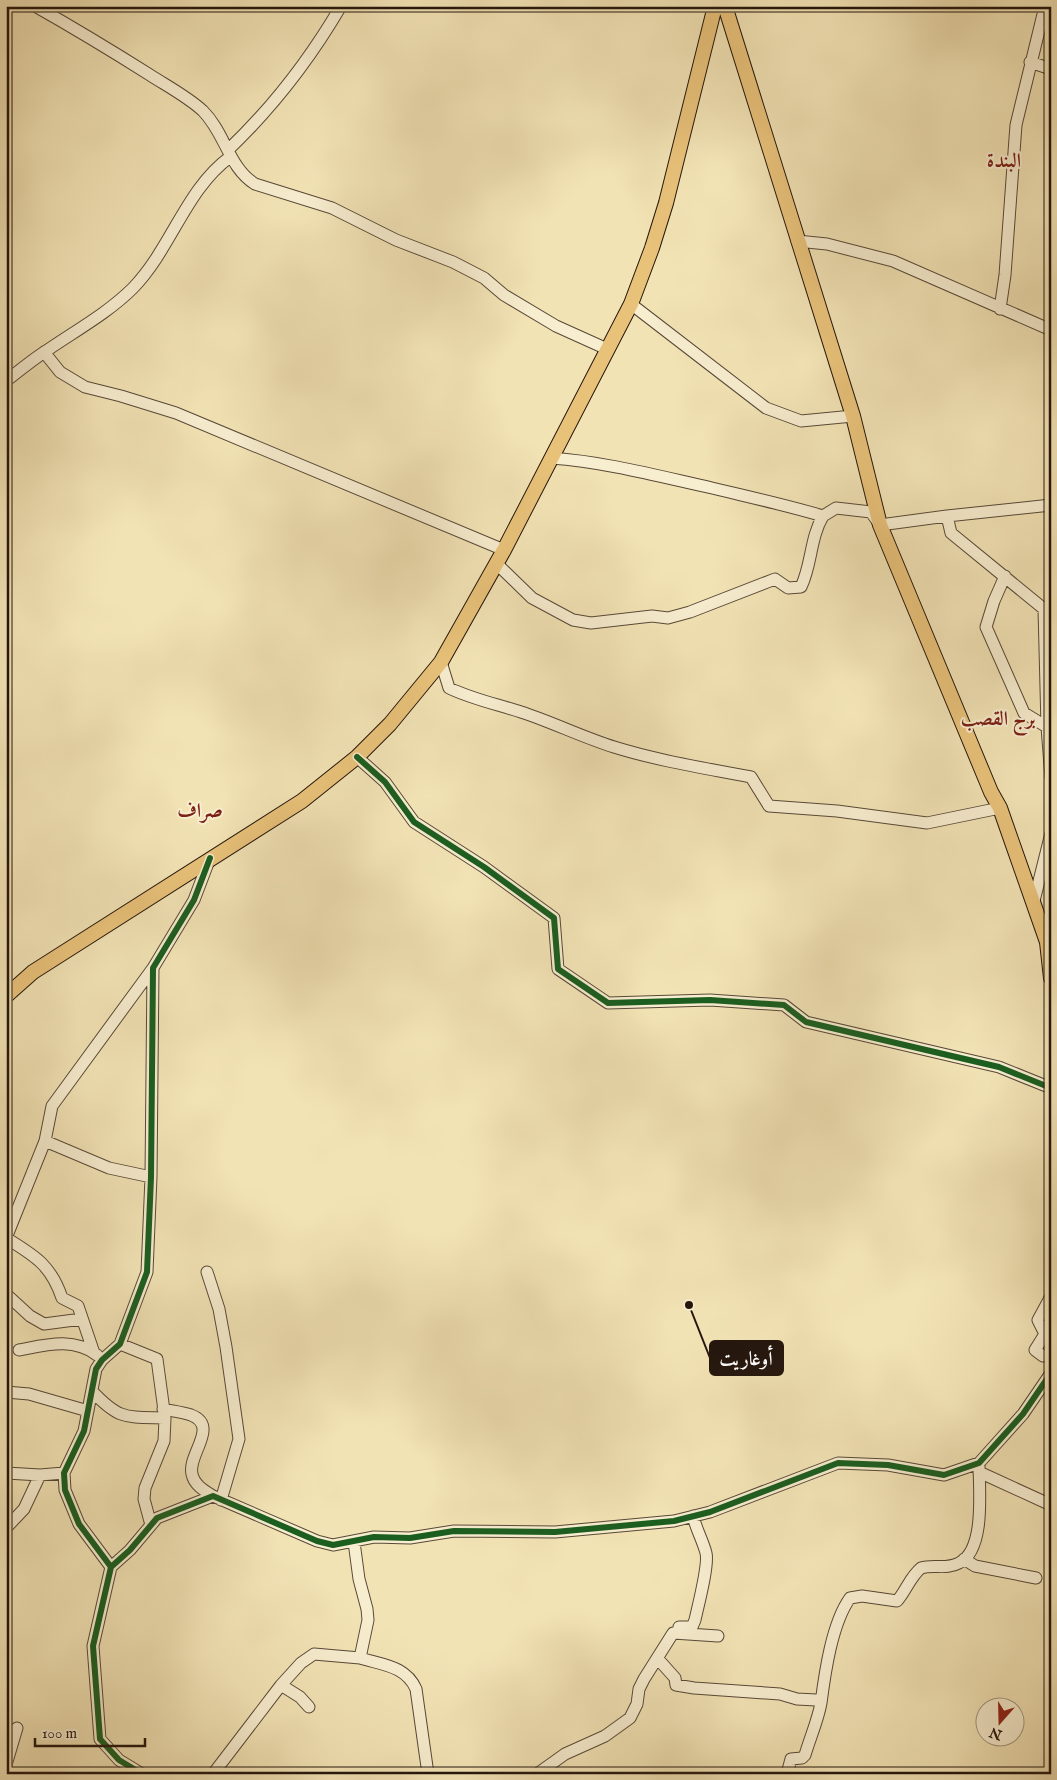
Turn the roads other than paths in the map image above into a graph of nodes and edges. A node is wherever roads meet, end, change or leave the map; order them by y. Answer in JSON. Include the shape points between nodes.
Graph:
{"nodes":[{"id":1,"x":35,"y":6,"type":"edge"},
{"id":2,"x":341,"y":6,"type":"edge"},
{"id":3,"x":715,"y":6,"type":"edge"},
{"id":4,"x":725,"y":6,"type":"edge"},
{"id":5,"x":1044,"y":6,"type":"edge"},
{"id":6,"x":1030,"y":62,"type":"junction"},
{"id":7,"x":1051,"y":69,"type":"edge"},
{"id":8,"x":229,"y":153,"type":"junction"},
{"id":9,"x":797,"y":241,"type":"junction"},
{"id":10,"x":631,"y":304,"type":"junction"},
{"id":11,"x":1000,"y":308,"type":"junction"},
{"id":12,"x":1051,"y":330,"type":"edge"},
{"id":13,"x":606,"y":348,"type":"junction"},
{"id":14,"x":44,"y":352,"type":"junction"},
{"id":15,"x":6,"y":381,"type":"edge"},
{"id":16,"x":853,"y":416,"type":"junction"},
{"id":17,"x":551,"y":458,"type":"junction"},
{"id":18,"x":1051,"y":505,"type":"edge"},
{"id":19,"x":822,"y":516,"type":"junction"},
{"id":20,"x":948,"y":516,"type":"junction"},
{"id":21,"x":880,"y":525,"type":"junction"},
{"id":22,"x":504,"y":550,"type":"junction"},
{"id":23,"x":497,"y":564,"type":"junction"},
{"id":24,"x":1005,"y":576,"type":"junction"},
{"id":25,"x":441,"y":662,"type":"junction"},
{"id":26,"x":1047,"y":727,"type":"junction"},
{"id":27,"x":357,"y":756,"type":"junction"},
{"id":28,"x":1051,"y":778,"type":"edge"},
{"id":29,"x":1000,"y":808,"type":"junction"},
{"id":30,"x":1051,"y":832,"type":"edge"},
{"id":31,"x":210,"y":858,"type":"junction"},
{"id":32,"x":1034,"y":901,"type":"junction"},
{"id":33,"x":153,"y":968,"type":"junction"},
{"id":34,"x":1051,"y":978,"type":"edge"},
{"id":35,"x":6,"y":996,"type":"edge"},
{"id":36,"x":1051,"y":1088,"type":"edge"},
{"id":37,"x":44,"y":1141,"type":"junction"},
{"id":38,"x":151,"y":1177,"type":"junction"},
{"id":39,"x":6,"y":1238,"type":"edge"},
{"id":40,"x":207,"y":1272,"type":"dead end"},
{"id":41,"x":6,"y":1294,"type":"edge"},
{"id":42,"x":1051,"y":1296,"type":"edge"},
{"id":43,"x":82,"y":1319,"type":"junction"},
{"id":44,"x":120,"y":1344,"type":"junction"},
{"id":45,"x":19,"y":1350,"type":"dead end"},
{"id":46,"x":98,"y":1356,"type":"junction"},
{"id":47,"x":1043,"y":1356,"type":"dead end"},
{"id":48,"x":1051,"y":1374,"type":"edge"},
{"id":49,"x":92,"y":1391,"type":"junction"},
{"id":50,"x":6,"y":1392,"type":"edge"},
{"id":51,"x":88,"y":1411,"type":"junction"},
{"id":52,"x":164,"y":1414,"type":"junction"},
{"id":53,"x":979,"y":1468,"type":"junction"},
{"id":54,"x":6,"y":1473,"type":"edge"},
{"id":55,"x":64,"y":1473,"type":"junction"},
{"id":56,"x":40,"y":1475,"type":"junction"},
{"id":57,"x":217,"y":1498,"type":"junction"},
{"id":58,"x":1051,"y":1505,"type":"edge"},
{"id":59,"x":693,"y":1516,"type":"junction"},
{"id":60,"x":151,"y":1525,"type":"junction"},
{"id":61,"x":6,"y":1528,"type":"edge"},
{"id":62,"x":354,"y":1542,"type":"junction"},
{"id":63,"x":964,"y":1559,"type":"junction"},
{"id":64,"x":110,"y":1567,"type":"junction"},
{"id":65,"x":1036,"y":1578,"type":"dead end"},
{"id":66,"x":692,"y":1627,"type":"junction"},
{"id":67,"x":673,"y":1633,"type":"junction"},
{"id":68,"x":360,"y":1658,"type":"junction"},
{"id":69,"x":658,"y":1658,"type":"junction"},
{"id":70,"x":281,"y":1684,"type":"junction"},
{"id":71,"x":821,"y":1703,"type":"junction"},
{"id":72,"x":309,"y":1707,"type":"dead end"},
{"id":73,"x":17,"y":1728,"type":"dead end"},
{"id":74,"x":6,"y":1766,"type":"edge"},
{"id":75,"x":142,"y":1774,"type":"edge"},
{"id":76,"x":213,"y":1774,"type":"edge"},
{"id":77,"x":428,"y":1774,"type":"edge"},
{"id":78,"x":537,"y":1774,"type":"edge"},
{"id":79,"x":787,"y":1774,"type":"edge"}],
"edges":[{"from":1,"to":8,"type":"street","via":[[79,30],[202,110]]},
{"from":2,"to":8,"type":"street","via":[[326,32],[276,99]]},
{"from":3,"to":10,"type":"main road","via":[[666,203]]},
{"from":4,"to":9,"type":"main road"},
{"from":5,"to":6,"type":"street"},
{"from":6,"to":7,"type":"street"},
{"from":6,"to":11,"type":"street","via":[[1016,125]]},
{"from":8,"to":13,"type":"street","via":[[245,178],[255,184],[332,208],[396,240],[453,262],[484,278],[504,295],[556,326]]},
{"from":8,"to":14,"type":"street","via":[[199,189],[160,253],[132,288]]},
{"from":9,"to":11,"type":"street","via":[[827,244],[893,261]]},
{"from":9,"to":16,"type":"main road"},
{"from":10,"to":13,"type":"main road"},
{"from":10,"to":16,"type":"street","via":[[766,408],[801,420]]},
{"from":11,"to":12,"type":"street"},
{"from":13,"to":17,"type":"main road"},
{"from":14,"to":15,"type":"street"},
{"from":14,"to":22,"type":"street","via":[[60,372],[86,387],[176,413]]},
{"from":16,"to":21,"type":"main road"},
{"from":17,"to":19,"type":"street","via":[[588,461],[653,474]]},
{"from":17,"to":22,"type":"main road"},
{"from":18,"to":20,"type":"street"},
{"from":19,"to":21,"type":"street","via":[[836,508],[871,512]]},
{"from":19,"to":23,"type":"street","via":[[815,529],[809,571],[801,587],[788,588],[775,580],[668,618],[652,616],[591,623],[573,620],[532,598]]},
{"from":20,"to":21,"type":"street"},
{"from":20,"to":24,"type":"street","via":[[951,533]]},
{"from":21,"to":29,"type":"main road"},
{"from":22,"to":23,"type":"main road"},
{"from":23,"to":25,"type":"main road"},
{"from":24,"to":26,"type":"street","via":[[1044,609]]},
{"from":24,"to":26,"type":"street","via":[[986,627],[1024,713]]},
{"from":25,"to":27,"type":"main road","via":[[390,724]]},
{"from":25,"to":29,"type":"street","via":[[449,688],[470,698],[522,713],[614,747],[671,762],[752,777],[769,806],[838,811],[927,824]]},
{"from":26,"to":28,"type":"street"},
{"from":27,"to":31,"type":"main road","via":[[302,801]]},
{"from":27,"to":36,"type":"street","via":[[385,782],[414,822],[554,918],[558,969],[608,1003],[710,1000],[784,1005],[806,1022],[998,1067]]},
{"from":29,"to":32,"type":"main road"},
{"from":30,"to":32,"type":"street"},
{"from":31,"to":33,"type":"street","via":[[194,900]]},
{"from":31,"to":35,"type":"main road","via":[[33,972]]},
{"from":32,"to":34,"type":"main road","via":[[1047,944]]},
{"from":33,"to":37,"type":"street","via":[[52,1106]]},
{"from":33,"to":38,"type":"street"},
{"from":37,"to":38,"type":"street","via":[[109,1168]]},
{"from":37,"to":39,"type":"street"},
{"from":38,"to":44,"type":"street","via":[[147,1272]]},
{"from":39,"to":43,"type":"street","via":[[25,1250],[55,1278],[62,1298],[78,1306]]},
{"from":40,"to":57,"type":"street","via":[[219,1309],[239,1439]]},
{"from":41,"to":43,"type":"street","via":[[44,1324]]},
{"from":42,"to":47,"type":"street","via":[[1038,1320],[1044,1334],[1035,1350]]},
{"from":43,"to":46,"type":"street"},
{"from":44,"to":46,"type":"street"},
{"from":44,"to":52,"type":"street","via":[[157,1359]]},
{"from":45,"to":46,"type":"street","via":[[68,1343]]},
{"from":46,"to":49,"type":"street"},
{"from":48,"to":53,"type":"street"},
{"from":49,"to":51,"type":"street"},
{"from":49,"to":52,"type":"street","via":[[109,1409],[127,1417]]},
{"from":50,"to":51,"type":"street","via":[[29,1394]]},
{"from":51,"to":55,"type":"street","via":[[80,1443],[67,1462]]},
{"from":52,"to":57,"type":"street","via":[[191,1415],[200,1420],[202,1437],[191,1472],[194,1481]]},
{"from":52,"to":60,"type":"street","via":[[164,1441],[145,1488],[144,1499]]},
{"from":53,"to":58,"type":"street"},
{"from":53,"to":59,"type":"street","via":[[944,1475],[888,1465],[838,1463]]},
{"from":53,"to":63,"type":"street","via":[[978,1531],[971,1554]]},
{"from":54,"to":56,"type":"street"},
{"from":55,"to":56,"type":"street"},
{"from":55,"to":64,"type":"street","via":[[64,1490],[79,1524]]},
{"from":56,"to":61,"type":"street","via":[[24,1509]]},
{"from":57,"to":60,"type":"street","via":[[157,1518]]},
{"from":57,"to":62,"type":"street","via":[[317,1541],[333,1545]]},
{"from":59,"to":62,"type":"street","via":[[674,1521],[555,1532],[454,1531],[410,1538],[374,1537]]},
{"from":59,"to":66,"type":"street","via":[[707,1555]]},
{"from":60,"to":64,"type":"street"},
{"from":62,"to":68,"type":"street","via":[[368,1620]]},
{"from":63,"to":65,"type":"street","via":[[976,1566]]},
{"from":63,"to":71,"type":"street","via":[[946,1568],[921,1568],[897,1602],[862,1596],[850,1598],[843,1608],[832,1646]]},
{"from":64,"to":75,"type":"street","via":[[93,1646],[100,1739],[119,1760]]},
{"from":66,"to":67,"type":"street","via":[[676,1627]]},
{"from":66,"to":67,"type":"street","via":[[713,1635]]},
{"from":67,"to":69,"type":"street"},
{"from":68,"to":70,"type":"street","via":[[314,1654]]},
{"from":68,"to":77,"type":"street","via":[[411,1676],[416,1689]]},
{"from":69,"to":71,"type":"street","via":[[675,1678],[676,1685],[780,1694]]},
{"from":69,"to":78,"type":"street","via":[[640,1689],[630,1718],[605,1736],[564,1754]]},
{"from":70,"to":72,"type":"street"},
{"from":70,"to":76,"type":"street"},
{"from":71,"to":79,"type":"street","via":[[805,1755],[791,1760]]},
{"from":73,"to":74,"type":"street"}]}
